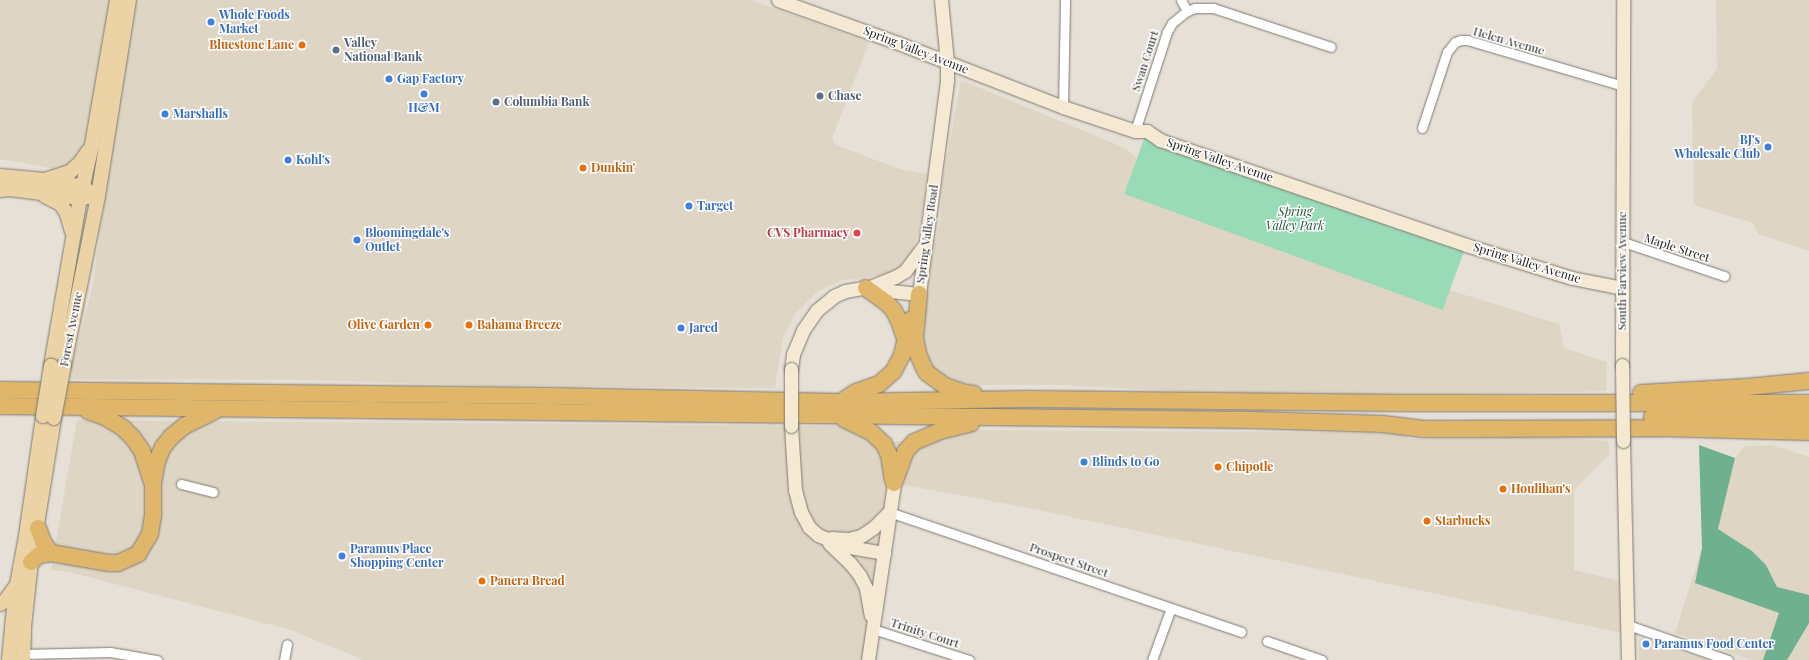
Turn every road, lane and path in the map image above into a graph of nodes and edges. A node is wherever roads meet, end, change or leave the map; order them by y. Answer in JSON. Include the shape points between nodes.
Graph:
{"nodes":[{"id":1,"x":117,"y":0,"type":"edge"},
{"id":2,"x":129,"y":0,"type":"edge"},
{"id":3,"x":778,"y":0,"type":"edge"},
{"id":4,"x":941,"y":0,"type":"edge"},
{"id":5,"x":1066,"y":0,"type":"edge"},
{"id":6,"x":1181,"y":0,"type":"edge"},
{"id":7,"x":1623,"y":0,"type":"edge"},
{"id":8,"x":1186,"y":12,"type":"junction"},
{"id":9,"x":1331,"y":47,"type":"dead end"},
{"id":10,"x":947,"y":62,"type":"junction"},
{"id":11,"x":1623,"y":86,"type":"junction"},
{"id":12,"x":1063,"y":107,"type":"junction"},
{"id":13,"x":1422,"y":128,"type":"dead end"},
{"id":14,"x":1135,"y":132,"type":"junction"},
{"id":15,"x":92,"y":145,"type":"junction"},
{"id":16,"x":2,"y":175,"type":"edge"},
{"id":17,"x":45,"y":180,"type":"junction"},
{"id":18,"x":0,"y":190,"type":"edge"},
{"id":19,"x":40,"y":193,"type":"junction"},
{"id":20,"x":81,"y":193,"type":"junction"},
{"id":21,"x":98,"y":196,"type":"junction"},
{"id":22,"x":73,"y":236,"type":"junction"},
{"id":23,"x":927,"y":241,"type":"junction"},
{"id":24,"x":1623,"y":242,"type":"junction"},
{"id":25,"x":1724,"y":276,"type":"dead end"},
{"id":26,"x":866,"y":288,"type":"junction"},
{"id":27,"x":1622,"y":288,"type":"junction"},
{"id":28,"x":918,"y":294,"type":"junction"},
{"id":29,"x":905,"y":338,"type":"junction"},
{"id":30,"x":57,"y":365,"type":"junction"},
{"id":31,"x":1809,"y":375,"type":"edge"},
{"id":32,"x":1809,"y":381,"type":"edge"},
{"id":33,"x":0,"y":390,"type":"edge"},
{"id":34,"x":1745,"y":395,"type":"junction"},
{"id":35,"x":1809,"y":396,"type":"edge"},
{"id":36,"x":1028,"y":399,"type":"junction"},
{"id":37,"x":1809,"y":403,"type":"edge"},
{"id":38,"x":0,"y":406,"type":"edge"},
{"id":39,"x":77,"y":407,"type":"junction"},
{"id":40,"x":218,"y":409,"type":"junction"},
{"id":41,"x":840,"y":409,"type":"junction"},
{"id":42,"x":1809,"y":416,"type":"edge"},
{"id":43,"x":49,"y":417,"type":"junction"},
{"id":44,"x":989,"y":418,"type":"junction"},
{"id":45,"x":1383,"y":424,"type":"junction"},
{"id":46,"x":1751,"y":430,"type":"junction"},
{"id":47,"x":1809,"y":432,"type":"edge"},
{"id":48,"x":1809,"y":442,"type":"edge"},
{"id":49,"x":153,"y":483,"type":"junction"},
{"id":50,"x":894,"y":483,"type":"junction"},
{"id":51,"x":181,"y":484,"type":"dead end"},
{"id":52,"x":213,"y":492,"type":"dead end"},
{"id":53,"x":889,"y":512,"type":"junction"},
{"id":54,"x":38,"y":528,"type":"junction"},
{"id":55,"x":822,"y":537,"type":"junction"},
{"id":56,"x":884,"y":552,"type":"junction"},
{"id":57,"x":51,"y":553,"type":"junction"},
{"id":58,"x":31,"y":562,"type":"junction"},
{"id":59,"x":17,"y":583,"type":"junction"},
{"id":60,"x":0,"y":604,"type":"edge"},
{"id":61,"x":1171,"y":608,"type":"junction"},
{"id":62,"x":1628,"y":625,"type":"junction"},
{"id":63,"x":874,"y":629,"type":"junction"},
{"id":64,"x":1241,"y":632,"type":"dead end"},
{"id":65,"x":0,"y":638,"type":"edge"},
{"id":66,"x":1267,"y":641,"type":"dead end"},
{"id":67,"x":287,"y":644,"type":"dead end"},
{"id":68,"x":6,"y":655,"type":"edge"},
{"id":69,"x":23,"y":657,"type":"edge"},
{"id":70,"x":142,"y":658,"type":"edge"},
{"id":71,"x":157,"y":660,"type":"edge"},
{"id":72,"x":284,"y":660,"type":"edge"},
{"id":73,"x":868,"y":660,"type":"edge"},
{"id":74,"x":969,"y":660,"type":"edge"},
{"id":75,"x":1152,"y":660,"type":"edge"},
{"id":76,"x":1322,"y":660,"type":"edge"},
{"id":77,"x":1628,"y":660,"type":"edge"},
{"id":78,"x":1728,"y":660,"type":"edge"}],
"edges":[{"from":1,"to":15,"type":"main road","name":"Forest Avenue"},
{"from":2,"to":21,"type":"main road","name":"Forest Avenue"},
{"from":3,"to":10,"type":"street","name":"Spring Valley Avenue"},
{"from":4,"to":10,"type":"street","name":"Spring Valley Road"},
{"from":5,"to":12,"type":"street"},
{"from":6,"to":8,"type":"street"},
{"from":7,"to":11,"type":"street","name":"South Farview Avenue"},
{"from":8,"to":9,"type":"street","name":"Swan Court","via":[[1196,8],[1213,8]]},
{"from":8,"to":14,"type":"street","name":"Swan Court","via":[[1172,23],[1167,32]]},
{"from":10,"to":12,"type":"street","name":"Spring Valley Avenue"},
{"from":10,"to":23,"type":"street","name":"Spring Valley Road"},
{"from":11,"to":13,"type":"street","name":"Helen Avenue","via":[[1461,40],[1455,42],[1447,52]]},
{"from":11,"to":24,"type":"street","name":"South Farview Avenue"},
{"from":12,"to":14,"type":"street","name":"Spring Valley Avenue"},
{"from":14,"to":27,"type":"street","name":"Spring Valley Avenue","via":[[1147,131],[1160,140],[1466,245],[1572,278]]},
{"from":15,"to":17,"type":"main road","via":[[80,163],[70,172]]},
{"from":15,"to":20,"type":"main road","name":"Forest Avenue"},
{"from":16,"to":17,"type":"main road"},
{"from":17,"to":20,"type":"main road"},
{"from":18,"to":19,"type":"main road"},
{"from":19,"to":20,"type":"main road"},
{"from":19,"to":22,"type":"main road","via":[[61,204],[67,214]]},
{"from":20,"to":21,"type":"main road"},
{"from":20,"to":22,"type":"main road","name":"Forest Avenue"},
{"from":21,"to":30,"type":"main road","name":"Forest Avenue"},
{"from":22,"to":30,"type":"main road","name":"Forest Avenue"},
{"from":23,"to":26,"type":"street","via":[[906,271]]},
{"from":23,"to":28,"type":"street","name":"Spring Valley Road"},
{"from":24,"to":25,"type":"street","name":"Maple Street"},
{"from":24,"to":27,"type":"street","name":"South Farview Avenue"},
{"from":26,"to":28,"type":"street","name":"Spring Valley Road"},
{"from":26,"to":29,"type":"highway","via":[[894,311]]},
{"from":26,"to":55,"type":"street","name":"Spring Valley Road","bridge":true,"via":[[845,291],[822,304],[803,330],[793,354],[791,426],[798,505],[809,527]]},
{"from":27,"to":62,"type":"street","name":"South Farview Avenue","bridge":true},
{"from":28,"to":29,"type":"highway"},
{"from":28,"to":36,"type":"highway","via":[[915,338],[918,354],[927,373],[945,386],[965,393]]},
{"from":29,"to":41,"type":"highway","via":[[900,361],[889,377],[879,384],[856,392]]},
{"from":30,"to":43,"type":"main road","name":"Forest Avenue","bridge":true},
{"from":31,"to":34,"type":"highway"},
{"from":32,"to":34,"type":"highway"},
{"from":33,"to":41,"type":"highway","via":[[550,396]]},
{"from":34,"to":35,"type":"highway"},
{"from":34,"to":36,"type":"highway","via":[[1632,394],[1578,402],[1400,403]]},
{"from":34,"to":37,"type":"highway"},
{"from":36,"to":41,"type":"highway"},
{"from":38,"to":39,"type":"highway"},
{"from":39,"to":40,"type":"highway"},
{"from":39,"to":49,"type":"highway","via":[[105,417],[123,428],[142,451]]},
{"from":40,"to":41,"type":"highway"},
{"from":40,"to":49,"type":"highway","via":[[192,422],[171,437],[157,460]]},
{"from":41,"to":44,"type":"highway"},
{"from":41,"to":50,"type":"highway","via":[[880,440],[889,455]]},
{"from":42,"to":45,"type":"highway","via":[[1422,420]]},
{"from":43,"to":54,"type":"main road","name":"Forest Avenue"},
{"from":43,"to":59,"type":"main road","name":"Forest Avenue"},
{"from":44,"to":45,"type":"highway"},
{"from":44,"to":50,"type":"highway","via":[[940,431],[914,442],[905,452]]},
{"from":45,"to":46,"type":"highway","via":[[1422,429]]},
{"from":46,"to":47,"type":"highway"},
{"from":46,"to":48,"type":"highway"},
{"from":49,"to":57,"type":"highway","via":[[150,534],[138,554],[118,563],[109,563]]},
{"from":50,"to":53,"type":"street"},
{"from":51,"to":52,"type":"street"},
{"from":53,"to":55,"type":"street","via":[[873,528],[860,536],[848,539]]},
{"from":53,"to":56,"type":"street"},
{"from":53,"to":61,"type":"street","name":"Prospect Street"},
{"from":54,"to":57,"type":"highway","via":[[43,542]]},
{"from":54,"to":58,"type":"main road","name":"Forest Avenue"},
{"from":55,"to":56,"type":"street","name":"Spring Valley Road","via":[[852,549]]},
{"from":55,"to":63,"type":"street","via":[[842,554],[860,576],[866,588]]},
{"from":56,"to":63,"type":"street"},
{"from":57,"to":58,"type":"highway","via":[[39,555]]},
{"from":58,"to":69,"type":"main road","name":"Forest Avenue"},
{"from":59,"to":60,"type":"main road"},
{"from":59,"to":68,"type":"main road","name":"Forest Avenue"},
{"from":61,"to":64,"type":"street","name":"Prospect Street"},
{"from":61,"to":75,"type":"street"},
{"from":62,"to":77,"type":"street","name":"South Farview Avenue"},
{"from":62,"to":78,"type":"street"},
{"from":63,"to":73,"type":"street"},
{"from":63,"to":74,"type":"street","name":"Trinity Court"},
{"from":65,"to":68,"type":"main road"},
{"from":66,"to":76,"type":"street"},
{"from":67,"to":72,"type":"street"},
{"from":68,"to":69,"type":"main road"},
{"from":69,"to":70,"type":"street","via":[[110,652]]},
{"from":70,"to":71,"type":"street"}]}
